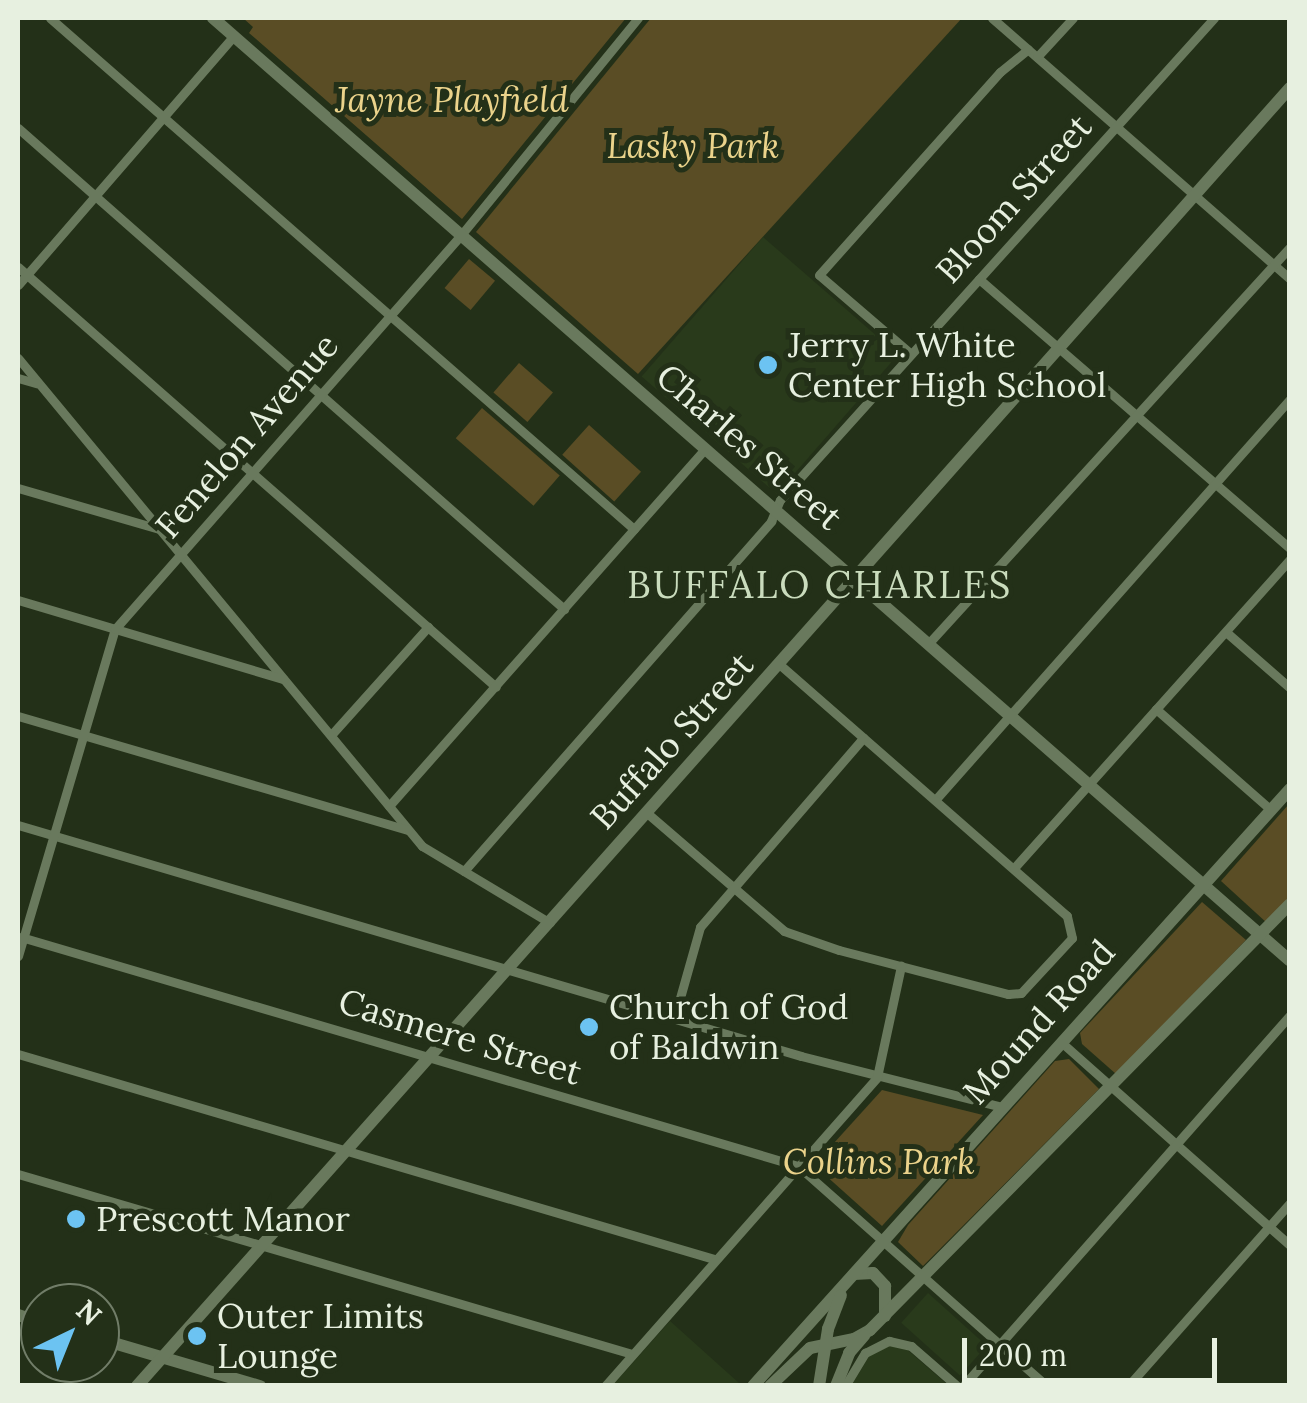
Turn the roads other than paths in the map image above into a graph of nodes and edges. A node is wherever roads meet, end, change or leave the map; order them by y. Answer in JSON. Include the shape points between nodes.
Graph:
{"nodes":[{"id":1,"x":50,"y":18,"type":"edge"},
{"id":2,"x":213,"y":18,"type":"edge"},
{"id":3,"x":638,"y":18,"type":"edge"},
{"id":4,"x":992,"y":18,"type":"edge"},
{"id":5,"x":1072,"y":18,"type":"edge"},
{"id":6,"x":1214,"y":18,"type":"edge"},
{"id":7,"x":234,"y":36,"type":"junction"},
{"id":8,"x":1028,"y":49,"type":"junction"},
{"id":9,"x":1037,"y":57,"type":"junction"},
{"id":10,"x":1290,"y":88,"type":"edge"},
{"id":11,"x":164,"y":118,"type":"junction"},
{"id":12,"x":1116,"y":126,"type":"junction"},
{"id":13,"x":18,"y":128,"type":"edge"},
{"id":14,"x":1192,"y":194,"type":"junction"},
{"id":15,"x":95,"y":196,"type":"junction"},
{"id":16,"x":461,"y":235,"type":"junction"},
{"id":17,"x":1290,"y":247,"type":"edge"},
{"id":18,"x":1273,"y":265,"type":"junction"},
{"id":19,"x":22,"y":271,"type":"edge"},
{"id":20,"x":979,"y":279,"type":"junction"},
{"id":21,"x":1290,"y":279,"type":"edge"},
{"id":22,"x":18,"y":285,"type":"edge"},
{"id":23,"x":390,"y":316,"type":"junction"},
{"id":24,"x":1056,"y":346,"type":"junction"},
{"id":25,"x":911,"y":354,"type":"junction"},
{"id":26,"x":18,"y":358,"type":"edge"},
{"id":27,"x":18,"y":378,"type":"edge"},
{"id":28,"x":38,"y":384,"type":"junction"},
{"id":29,"x":321,"y":394,"type":"junction"},
{"id":30,"x":1290,"y":399,"type":"edge"},
{"id":31,"x":1137,"y":416,"type":"junction"},
{"id":32,"x":705,"y":449,"type":"junction"},
{"id":33,"x":252,"y":473,"type":"junction"},
{"id":34,"x":1214,"y":483,"type":"junction"},
{"id":35,"x":18,"y":488,"type":"edge"},
{"id":36,"x":775,"y":510,"type":"junction"},
{"id":37,"x":634,"y":529,"type":"junction"},
{"id":38,"x":162,"y":530,"type":"junction"},
{"id":39,"x":1290,"y":548,"type":"edge"},
{"id":40,"x":181,"y":553,"type":"junction"},
{"id":41,"x":1290,"y":559,"type":"edge"},
{"id":42,"x":853,"y":579,"type":"junction"},
{"id":43,"x":18,"y":600,"type":"edge"},
{"id":44,"x":564,"y":608,"type":"junction"},
{"id":45,"x":428,"y":627,"type":"junction"},
{"id":46,"x":115,"y":629,"type":"junction"},
{"id":47,"x":1226,"y":632,"type":"junction"},
{"id":48,"x":928,"y":644,"type":"junction"},
{"id":49,"x":780,"y":665,"type":"junction"},
{"id":50,"x":286,"y":680,"type":"junction"},
{"id":51,"x":496,"y":687,"type":"junction"},
{"id":52,"x":1290,"y":688,"type":"edge"},
{"id":53,"x":1156,"y":708,"type":"junction"},
{"id":54,"x":1009,"y":715,"type":"junction"},
{"id":55,"x":18,"y":716,"type":"edge"},
{"id":56,"x":332,"y":734,"type":"junction"},
{"id":57,"x":81,"y":735,"type":"junction"},
{"id":58,"x":863,"y":738,"type":"junction"},
{"id":59,"x":1088,"y":784,"type":"junction"},
{"id":60,"x":1290,"y":790,"type":"edge"},
{"id":61,"x":936,"y":799,"type":"junction"},
{"id":62,"x":389,"y":806,"type":"junction"},
{"id":63,"x":1271,"y":810,"type":"junction"},
{"id":64,"x":647,"y":813,"type":"junction"},
{"id":65,"x":18,"y":826,"type":"edge"},
{"id":66,"x":409,"y":830,"type":"junction"},
{"id":67,"x":53,"y":836,"type":"junction"},
{"id":68,"x":1014,"y":868,"type":"junction"},
{"id":69,"x":464,"y":871,"type":"junction"},
{"id":70,"x":1205,"y":886,"type":"junction"},
{"id":71,"x":732,"y":887,"type":"junction"},
{"id":72,"x":1290,"y":904,"type":"edge"},
{"id":73,"x":550,"y":924,"type":"junction"},
{"id":74,"x":1261,"y":936,"type":"junction"},
{"id":75,"x":20,"y":937,"type":"edge"},
{"id":76,"x":18,"y":956,"type":"edge"},
{"id":77,"x":1290,"y":961,"type":"edge"},
{"id":78,"x":901,"y":966,"type":"junction"},
{"id":79,"x":507,"y":970,"type":"junction"},
{"id":80,"x":1290,"y":1015,"type":"edge"},
{"id":81,"x":674,"y":1019,"type":"junction"},
{"id":82,"x":1061,"y":1042,"type":"junction"},
{"id":83,"x":18,"y":1054,"type":"edge"},
{"id":84,"x":428,"y":1056,"type":"junction"},
{"id":85,"x":877,"y":1077,"type":"junction"},
{"id":86,"x":1110,"y":1088,"type":"junction"},
{"id":87,"x":1002,"y":1107,"type":"junction"},
{"id":88,"x":1176,"y":1144,"type":"junction"},
{"id":89,"x":344,"y":1150,"type":"junction"},
{"id":90,"x":798,"y":1166,"type":"junction"},
{"id":91,"x":18,"y":1174,"type":"edge"},
{"id":92,"x":1290,"y":1203,"type":"edge"},
{"id":93,"x":1269,"y":1226,"type":"junction"},
{"id":94,"x":883,"y":1240,"type":"junction"},
{"id":95,"x":260,"y":1245,"type":"junction"},
{"id":96,"x":1290,"y":1245,"type":"edge"},
{"id":97,"x":714,"y":1259,"type":"junction"},
{"id":98,"x":852,"y":1275,"type":"junction"},
{"id":99,"x":924,"y":1277,"type":"junction"},
{"id":100,"x":884,"y":1316,"type":"junction"},
{"id":101,"x":870,"y":1330,"type":"junction"},
{"id":102,"x":826,"y":1343,"type":"junction"},
{"id":103,"x":1000,"y":1344,"type":"junction"},
{"id":104,"x":120,"y":1345,"type":"edge"},
{"id":105,"x":632,"y":1354,"type":"junction"},
{"id":106,"x":162,"y":1357,"type":"junction"},
{"id":107,"x":137,"y":1386,"type":"edge"},
{"id":108,"x":260,"y":1386,"type":"edge"},
{"id":109,"x":605,"y":1386,"type":"edge"},
{"id":110,"x":753,"y":1386,"type":"edge"},
{"id":111,"x":770,"y":1386,"type":"edge"},
{"id":112,"x":819,"y":1386,"type":"edge"},
{"id":113,"x":836,"y":1386,"type":"edge"},
{"id":114,"x":845,"y":1386,"type":"edge"},
{"id":115,"x":960,"y":1386,"type":"edge"},
{"id":116,"x":1047,"y":1386,"type":"edge"},
{"id":117,"x":1128,"y":1386,"type":"edge"}],
"edges":[{"from":1,"to":11,"type":"street"},
{"from":2,"to":7,"type":"street","name":"Charles Street"},
{"from":3,"to":16,"type":"street","name":"Fenelon Avenue"},
{"from":4,"to":8,"type":"street"},
{"from":5,"to":9,"type":"street"},
{"from":6,"to":12,"type":"street","name":"Bloom Street"},
{"from":7,"to":11,"type":"street"},
{"from":7,"to":16,"type":"street","name":"Charles Street"},
{"from":8,"to":9,"type":"street"},
{"from":8,"to":25,"type":"street","via":[[819,275]]},
{"from":9,"to":12,"type":"street"},
{"from":10,"to":14,"type":"street","name":"Buffalo Street"},
{"from":11,"to":15,"type":"street"},
{"from":11,"to":23,"type":"street"},
{"from":12,"to":14,"type":"street"},
{"from":12,"to":20,"type":"street","name":"Bloom Street"},
{"from":13,"to":15,"type":"street"},
{"from":14,"to":18,"type":"street"},
{"from":14,"to":24,"type":"street","name":"Buffalo Street"},
{"from":15,"to":19,"type":"street"},
{"from":15,"to":29,"type":"street"},
{"from":16,"to":23,"type":"street","name":"Fenelon Avenue"},
{"from":16,"to":32,"type":"street","name":"Charles Street"},
{"from":17,"to":18,"type":"street"},
{"from":18,"to":21,"type":"street"},
{"from":18,"to":31,"type":"street"},
{"from":19,"to":22,"type":"street"},
{"from":19,"to":33,"type":"street"},
{"from":20,"to":24,"type":"street"},
{"from":20,"to":25,"type":"street","name":"Bloom Street"},
{"from":23,"to":29,"type":"street","name":"Fenelon Avenue"},
{"from":23,"to":37,"type":"street"},
{"from":24,"to":31,"type":"street"},
{"from":24,"to":42,"type":"street","name":"Buffalo Street"},
{"from":25,"to":36,"type":"street","name":"Bloom Street"},
{"from":26,"to":28,"type":"street"},
{"from":27,"to":28,"type":"street"},
{"from":28,"to":38,"type":"street"},
{"from":29,"to":33,"type":"street","name":"Fenelon Avenue"},
{"from":29,"to":44,"type":"street"},
{"from":30,"to":34,"type":"street"},
{"from":31,"to":34,"type":"street"},
{"from":31,"to":48,"type":"street"},
{"from":32,"to":36,"type":"street","name":"Charles Street"},
{"from":32,"to":37,"type":"street"},
{"from":33,"to":40,"type":"street","name":"Fenelon Avenue"},
{"from":33,"to":45,"type":"street"},
{"from":34,"to":39,"type":"street"},
{"from":34,"to":54,"type":"street"},
{"from":35,"to":38,"type":"street"},
{"from":36,"to":42,"type":"street","name":"Charles Street"},
{"from":36,"to":69,"type":"street","name":"Bloom Street","via":[[772,522]]},
{"from":37,"to":44,"type":"street"},
{"from":38,"to":40,"type":"street"},
{"from":40,"to":46,"type":"street","name":"Fenelon Avenue"},
{"from":40,"to":50,"type":"street"},
{"from":41,"to":47,"type":"street"},
{"from":42,"to":48,"type":"street","name":"Charles Street"},
{"from":42,"to":49,"type":"street","name":"Buffalo Street"},
{"from":43,"to":46,"type":"street"},
{"from":44,"to":51,"type":"street"},
{"from":45,"to":51,"type":"street"},
{"from":45,"to":56,"type":"street"},
{"from":46,"to":50,"type":"street"},
{"from":46,"to":57,"type":"street","name":"Fenelon Avenue"},
{"from":47,"to":52,"type":"street"},
{"from":47,"to":53,"type":"street"},
{"from":48,"to":54,"type":"street","name":"Charles Street"},
{"from":49,"to":58,"type":"street"},
{"from":49,"to":64,"type":"street","name":"Buffalo Street"},
{"from":50,"to":56,"type":"street"},
{"from":51,"to":62,"type":"street"},
{"from":53,"to":59,"type":"street"},
{"from":53,"to":63,"type":"street"},
{"from":54,"to":59,"type":"street","name":"Charles Street"},
{"from":54,"to":61,"type":"street"},
{"from":55,"to":57,"type":"street"},
{"from":56,"to":62,"type":"street"},
{"from":57,"to":66,"type":"street"},
{"from":57,"to":67,"type":"street","name":"Fenelon Avenue"},
{"from":58,"to":61,"type":"street"},
{"from":58,"to":71,"type":"street"},
{"from":59,"to":68,"type":"street"},
{"from":59,"to":70,"type":"street","name":"Charles Street"},
{"from":60,"to":63,"type":"street","name":"Mound Road"},
{"from":61,"to":68,"type":"street"},
{"from":62,"to":66,"type":"street"},
{"from":63,"to":70,"type":"street","name":"Mound Road"},
{"from":64,"to":71,"type":"street"},
{"from":64,"to":73,"type":"street","name":"Buffalo Street"},
{"from":65,"to":67,"type":"street"},
{"from":66,"to":69,"type":"street","via":[[422,846]]},
{"from":67,"to":75,"type":"street","name":"Fenelon Avenue"},
{"from":67,"to":79,"type":"street"},
{"from":68,"to":78,"type":"street","via":[[1072,928],[1072,938],[1021,993]]},
{"from":69,"to":73,"type":"street"},
{"from":70,"to":74,"type":"street","name":"Charles Street"},
{"from":70,"to":82,"type":"street","name":"Mound Road"},
{"from":71,"to":78,"type":"street","via":[[784,932]]},
{"from":71,"to":81,"type":"street","via":[[700,927]]},
{"from":72,"to":74,"type":"street"},
{"from":73,"to":79,"type":"street","name":"Buffalo Street"},
{"from":74,"to":77,"type":"street","name":"Charles Street"},
{"from":74,"to":86,"type":"street"},
{"from":75,"to":76,"type":"street","name":"Fenelon Avenue"},
{"from":75,"to":84,"type":"street","name":"Casmere Street"},
{"from":78,"to":85,"type":"street"},
{"from":79,"to":81,"type":"street"},
{"from":79,"to":84,"type":"street","name":"Buffalo Street"},
{"from":80,"to":88,"type":"street"},
{"from":81,"to":85,"type":"street"},
{"from":82,"to":86,"type":"street"},
{"from":82,"to":87,"type":"street","name":"Mound Road"},
{"from":83,"to":89,"type":"street"},
{"from":84,"to":89,"type":"street","name":"Buffalo Street"},
{"from":84,"to":90,"type":"street","name":"Casmere Street"},
{"from":85,"to":87,"type":"street"},
{"from":85,"to":90,"type":"street"},
{"from":86,"to":88,"type":"street"},
{"from":86,"to":99,"type":"street"},
{"from":87,"to":94,"type":"street","name":"Mound Road"},
{"from":88,"to":93,"type":"street"},
{"from":88,"to":103,"type":"street"},
{"from":89,"to":95,"type":"street","name":"Buffalo Street"},
{"from":89,"to":97,"type":"street"},
{"from":90,"to":94,"type":"street","name":"Casmere Street"},
{"from":90,"to":97,"type":"street"},
{"from":91,"to":95,"type":"street"},
{"from":92,"to":93,"type":"street"},
{"from":93,"to":96,"type":"street"},
{"from":93,"to":117,"type":"street"},
{"from":94,"to":98,"type":"street","name":"Mound Road"},
{"from":94,"to":99,"type":"street","name":"Casmere Street"},
{"from":95,"to":105,"type":"street"},
{"from":95,"to":106,"type":"street","name":"Buffalo Street"},
{"from":97,"to":105,"type":"street"},
{"from":98,"to":100,"type":"street","via":[[878,1277],[887,1296]]},
{"from":98,"to":102,"type":"street"},
{"from":98,"to":110,"type":"street","name":"Mound Road"},
{"from":99,"to":100,"type":"street"},
{"from":99,"to":103,"type":"street","name":"Casmere Street"},
{"from":100,"to":101,"type":"street"},
{"from":101,"to":102,"type":"street"},
{"from":101,"to":113,"type":"street","via":[[849,1354]]},
{"from":102,"to":111,"type":"street","via":[[797,1356]]},
{"from":102,"to":112,"type":"street"},
{"from":103,"to":115,"type":"street"},
{"from":103,"to":116,"type":"street","name":"Casmere Street"},
{"from":104,"to":106,"type":"street"},
{"from":105,"to":109,"type":"street"},
{"from":106,"to":107,"type":"street","name":"Buffalo Street"},
{"from":106,"to":108,"type":"street"},
{"from":114,"to":115,"type":"street","via":[[865,1353],[890,1340],[912,1346]]}]}
